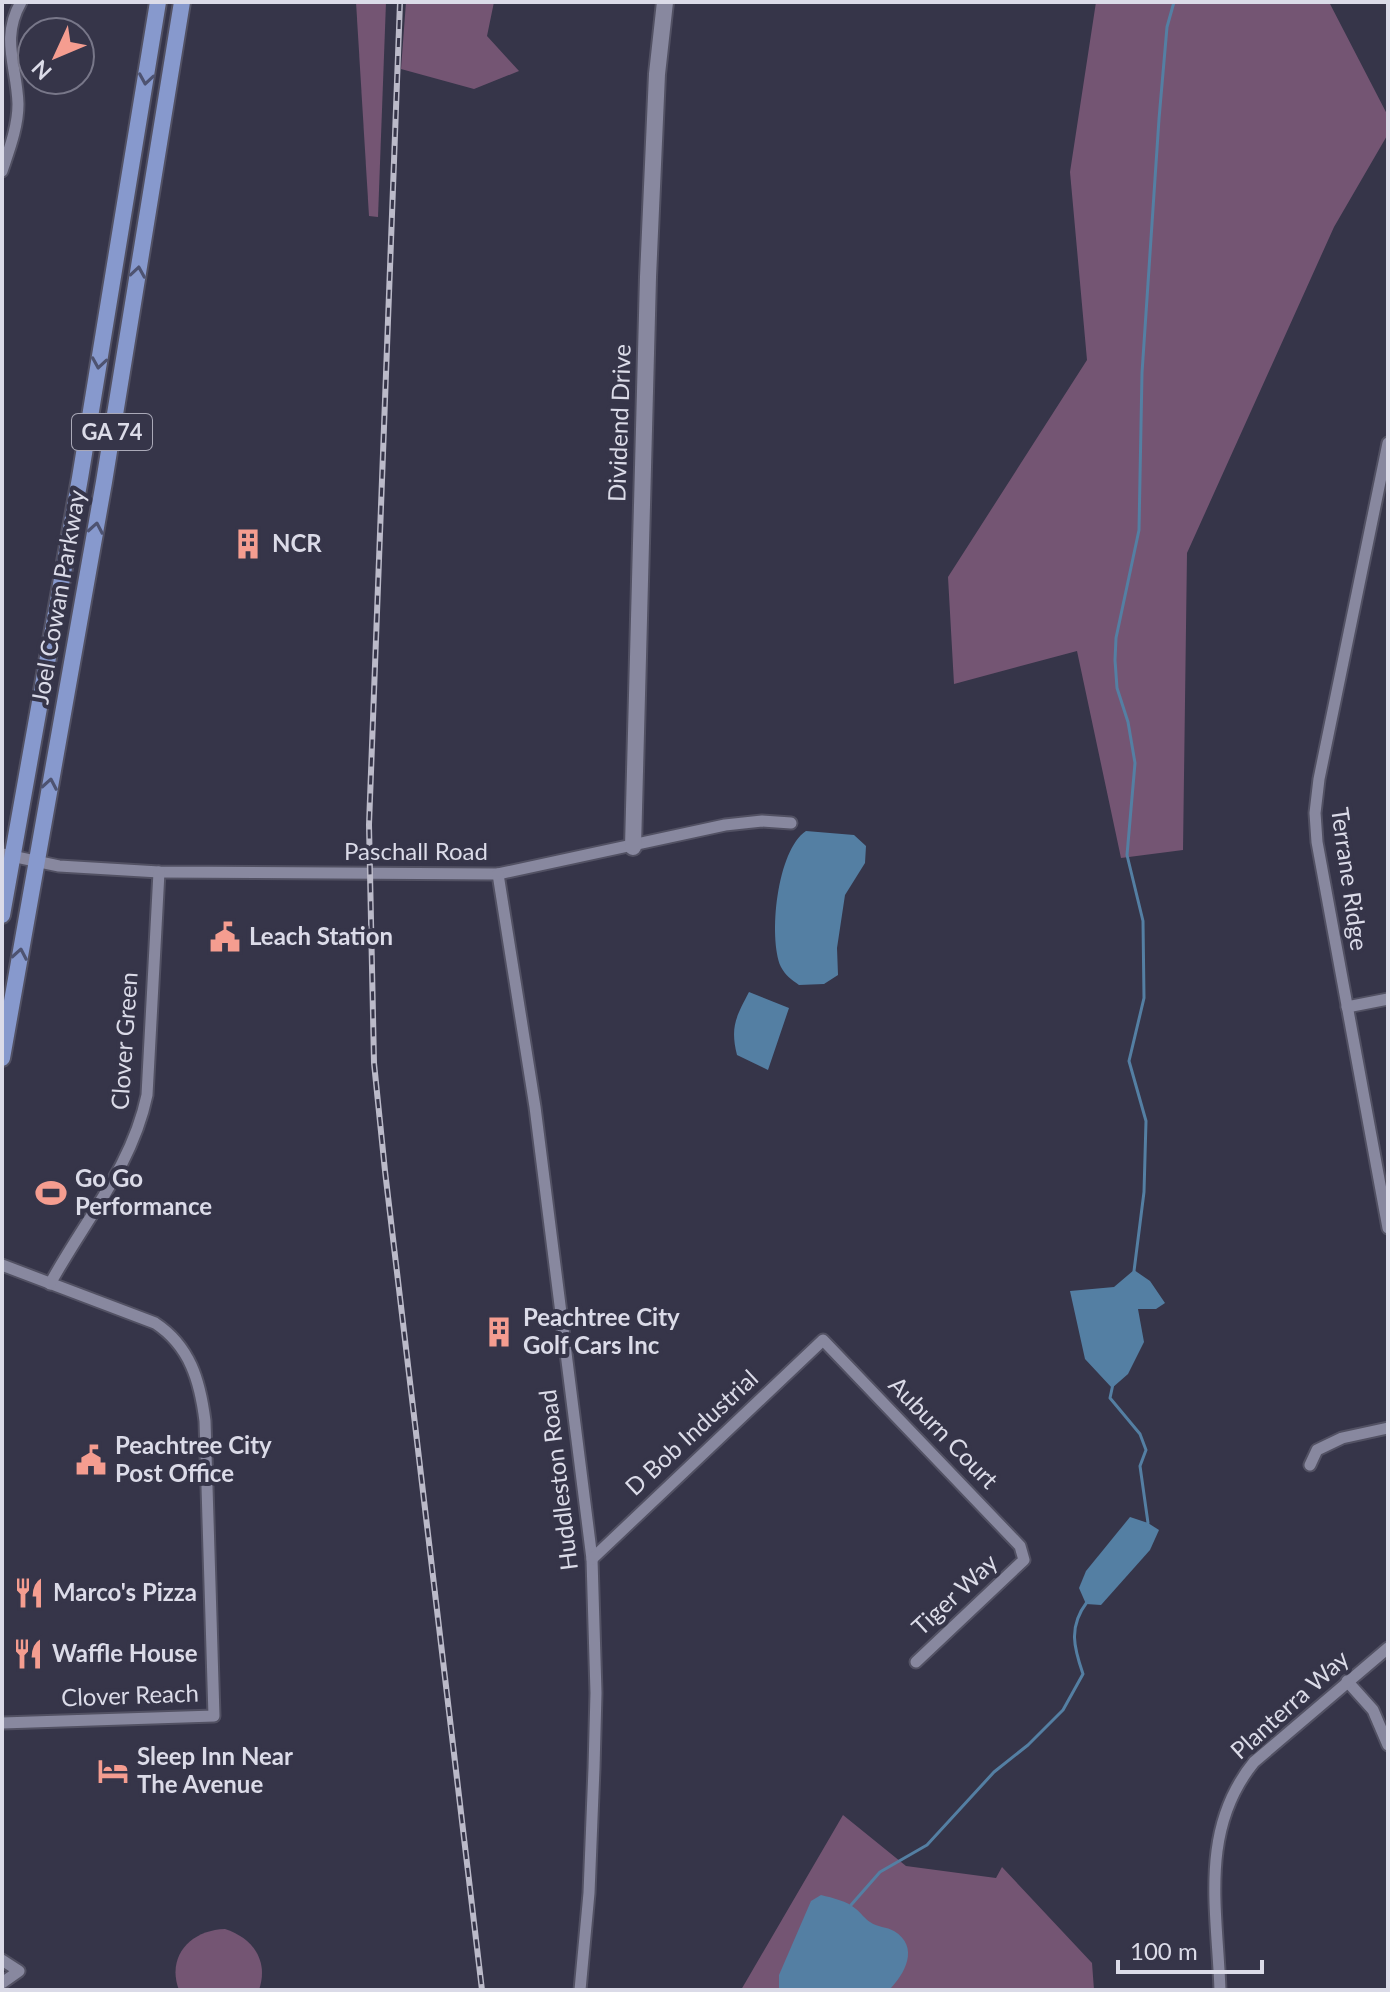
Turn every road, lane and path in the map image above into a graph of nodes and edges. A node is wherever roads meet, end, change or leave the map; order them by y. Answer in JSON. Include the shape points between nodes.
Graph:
{"nodes":[{"id":1,"x":21,"y":2,"type":"edge"},
{"id":2,"x":158,"y":2,"type":"edge"},
{"id":3,"x":182,"y":2,"type":"edge"},
{"id":4,"x":665,"y":2,"type":"edge"},
{"id":5,"x":2,"y":171,"type":"edge"},
{"id":6,"x":1388,"y":443,"type":"edge"},
{"id":7,"x":1386,"y":464,"type":"edge"},
{"id":8,"x":791,"y":823,"type":"dead end"},
{"id":9,"x":633,"y":847,"type":"junction"},
{"id":10,"x":7,"y":855,"type":"edge"},
{"id":11,"x":36,"y":861,"type":"junction"},
{"id":12,"x":159,"y":872,"type":"junction"},
{"id":13,"x":498,"y":874,"type":"junction"},
{"id":14,"x":2,"y":915,"type":"edge"},
{"id":15,"x":1388,"y":999,"type":"edge"},
{"id":16,"x":1347,"y":1007,"type":"junction"},
{"id":17,"x":2,"y":1058,"type":"edge"},
{"id":18,"x":1384,"y":1186,"type":"edge"},
{"id":19,"x":1388,"y":1228,"type":"edge"},
{"id":20,"x":2,"y":1265,"type":"edge"},
{"id":21,"x":50,"y":1284,"type":"junction"},
{"id":22,"x":823,"y":1340,"type":"joint"},
{"id":23,"x":1388,"y":1428,"type":"edge"},
{"id":24,"x":1310,"y":1465,"type":"dead end"},
{"id":25,"x":592,"y":1559,"type":"junction"},
{"id":26,"x":1024,"y":1560,"type":"joint"},
{"id":27,"x":1388,"y":1648,"type":"edge"},
{"id":28,"x":916,"y":1662,"type":"dead end"},
{"id":29,"x":1347,"y":1681,"type":"junction"},
{"id":30,"x":2,"y":1723,"type":"edge"},
{"id":31,"x":1388,"y":1745,"type":"edge"},
{"id":32,"x":2,"y":1960,"type":"edge"},
{"id":33,"x":2,"y":1983,"type":"edge"},
{"id":34,"x":580,"y":1990,"type":"edge"},
{"id":35,"x":1220,"y":1990,"type":"edge"}],
"edges":[{"from":1,"to":5,"type":"street","via":[[6,42],[18,103]]},
{"from":2,"to":10,"type":"main road","name":"Joel Cowan Parkway","number":"GA 74","one_way":true,"via":[[80,478]]},
{"from":11,"to":3,"type":"main road","name":"Joel Cowan Parkway","number":"GA 74","one_way":true},
{"from":4,"to":9,"type":"street","name":"Dividend Drive","via":[[648,277]]},
{"from":6,"to":7,"type":"street","name":"Terrane Ridge"},
{"from":7,"to":16,"type":"street","name":"Terrane Ridge","via":[[1315,813]]},
{"from":8,"to":9,"type":"street","name":"Paschall Road","via":[[725,825]]},
{"from":9,"to":13,"type":"street","name":"Paschall Road"},
{"from":10,"to":11,"type":"street","name":"Paschall Road"},
{"from":10,"to":14,"type":"main road","name":"Joel Cowan Parkway","number":"GA 74"},
{"from":11,"to":12,"type":"street","name":"Paschall Road"},
{"from":17,"to":11,"type":"main road","name":"Joel Cowan Parkway","number":"GA 74","one_way":true},
{"from":12,"to":13,"type":"street","name":"Paschall Road"},
{"from":12,"to":21,"type":"street","name":"Clover Green","via":[[143,1118],[128,1156]]},
{"from":13,"to":25,"type":"street","name":"Huddleston Road","via":[[535,1107]]},
{"from":15,"to":16,"type":"street"},
{"from":16,"to":18,"type":"street","name":"Terrane Ridge"},
{"from":18,"to":19,"type":"street","name":"Terrane Ridge"},
{"from":20,"to":21,"type":"street","name":"Clover Reach"},
{"from":21,"to":30,"type":"street","name":"Clover Reach","via":[[166,1330],[188,1355],[196,1376],[207,1470],[214,1716]]},
{"from":22,"to":25,"type":"street","name":"D Bob Industrial"},
{"from":22,"to":26,"type":"street","name":"Auburn Court","via":[[1020,1546]]},
{"from":23,"to":24,"type":"street","via":[[1342,1438],[1317,1450]]},
{"from":25,"to":34,"type":"street","name":"Huddleston Road","via":[[594,1768]]},
{"from":26,"to":28,"type":"street","name":"Tiger Way"},
{"from":27,"to":29,"type":"street","name":"Planterra Way"},
{"from":29,"to":31,"type":"street","via":[[1373,1710]]},
{"from":29,"to":35,"type":"street","name":"Planterra Way","via":[[1254,1762],[1230,1798],[1215,1859]]},
{"from":32,"to":33,"type":"street","via":[[19,1971]]}]}
